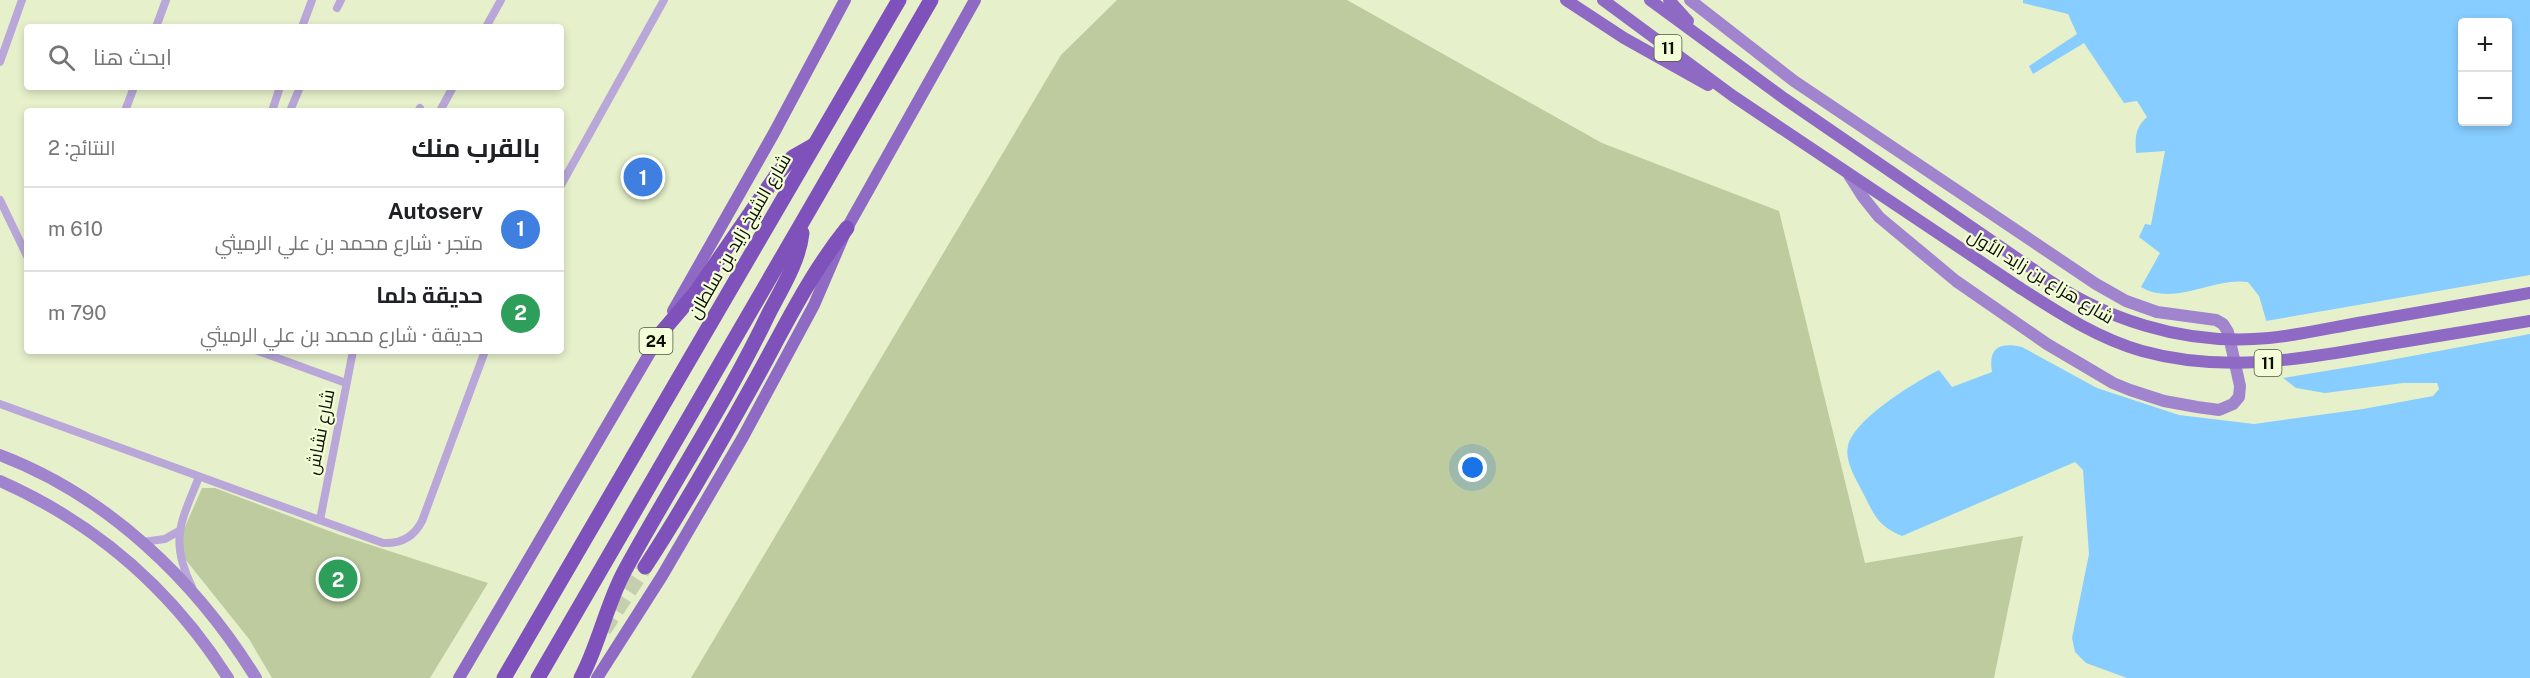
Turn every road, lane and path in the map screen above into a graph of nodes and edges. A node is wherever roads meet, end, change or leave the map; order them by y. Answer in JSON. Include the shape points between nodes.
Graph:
{"nodes":[{"id":1,"x":22,"y":0,"type":"edge"},
{"id":2,"x":166,"y":0,"type":"edge"},
{"id":3,"x":312,"y":0,"type":"edge"},
{"id":4,"x":501,"y":0,"type":"edge"},
{"id":5,"x":664,"y":0,"type":"edge"},
{"id":6,"x":845,"y":0,"type":"edge"},
{"id":7,"x":899,"y":0,"type":"edge"},
{"id":8,"x":931,"y":0,"type":"edge"},
{"id":9,"x":975,"y":0,"type":"edge"},
{"id":10,"x":1566,"y":0,"type":"edge"},
{"id":11,"x":1603,"y":0,"type":"edge"},
{"id":12,"x":1650,"y":0,"type":"edge"},
{"id":13,"x":1669,"y":0,"type":"edge"},
{"id":14,"x":1690,"y":0,"type":"edge"},
{"id":15,"x":157,"y":24,"type":"edge"},
{"id":16,"x":303,"y":24,"type":"edge"},
{"id":17,"x":488,"y":24,"type":"edge"},
{"id":18,"x":1702,"y":38,"type":"junction"},
{"id":19,"x":0,"y":62,"type":"edge"},
{"id":20,"x":133,"y":90,"type":"edge"},
{"id":21,"x":279,"y":90,"type":"edge"},
{"id":22,"x":299,"y":90,"type":"edge"},
{"id":23,"x":451,"y":90,"type":"edge"},
{"id":24,"x":1733,"y":96,"type":"junction"},
{"id":25,"x":126,"y":108,"type":"edge"},
{"id":26,"x":273,"y":108,"type":"edge"},
{"id":27,"x":291,"y":108,"type":"edge"},
{"id":28,"x":442,"y":108,"type":"edge"},
{"id":29,"x":814,"y":145,"type":"junction"},
{"id":30,"x":1850,"y":175,"type":"junction"},
{"id":31,"x":564,"y":180,"type":"edge"},
{"id":32,"x":0,"y":200,"type":"edge"},
{"id":33,"x":802,"y":222,"type":"junction"},
{"id":34,"x":847,"y":228,"type":"junction"},
{"id":35,"x":24,"y":250,"type":"edge"},
{"id":36,"x":2530,"y":293,"type":"edge"},
{"id":37,"x":2530,"y":321,"type":"edge"},
{"id":38,"x":661,"y":333,"type":"junction"},
{"id":39,"x":266,"y":354,"type":"edge"},
{"id":40,"x":352,"y":354,"type":"edge"},
{"id":41,"x":483,"y":354,"type":"edge"},
{"id":42,"x":346,"y":383,"type":"junction"},
{"id":43,"x":0,"y":404,"type":"edge"},
{"id":44,"x":0,"y":455,"type":"edge"},
{"id":45,"x":199,"y":477,"type":"junction"},
{"id":46,"x":0,"y":481,"type":"edge"},
{"id":47,"x":320,"y":520,"type":"junction"},
{"id":48,"x":179,"y":531,"type":"junction"},
{"id":49,"x":142,"y":542,"type":"junction"},
{"id":50,"x":645,"y":567,"type":"tunnel mouth"},
{"id":51,"x":195,"y":594,"type":"junction"},
{"id":52,"x":228,"y":678,"type":"edge"},
{"id":53,"x":256,"y":678,"type":"edge"},
{"id":54,"x":459,"y":678,"type":"edge"},
{"id":55,"x":504,"y":678,"type":"edge"},
{"id":56,"x":538,"y":678,"type":"edge"},
{"id":57,"x":581,"y":678,"type":"edge"},
{"id":58,"x":597,"y":678,"type":"edge"}],
"edges":[{"from":1,"to":19,"type":"street"},
{"from":2,"to":15,"type":"street"},
{"from":3,"to":16,"type":"street"},
{"from":4,"to":17,"type":"street"},
{"from":5,"to":31,"type":"street"},
{"from":6,"to":38,"type":"main road","name":"شارع الشيخ زايد بن سلطان","number":"24"},
{"from":7,"to":29,"type":"highway","name":"شارع الشيخ زايد بن سلطان","number":"24"},
{"from":8,"to":33,"type":"highway"},
{"from":9,"to":34,"type":"main road"},
{"from":10,"to":24,"type":"main road","via":[[1677,70]]},
{"from":11,"to":24,"type":"main road","name":"شارع هزاع بن زايد الأول","number":"11"},
{"from":12,"to":18,"type":"main road","name":"شارع هزاع بن زايد الأول","number":"11"},
{"from":13,"to":18,"type":"main road"},
{"from":14,"to":30,"type":"street","via":[[1822,100],[2111,293],[2157,312],[2223,324],[2229,332],[2239,397],[2230,407],[2219,410],[2181,405],[2130,390],[2088,369],[1988,304],[1898,235],[1871,208]]},
{"from":18,"to":36,"type":"main road","name":"شارع هزاع بن زايد الأول","number":"11","bridge":true,"via":[[2068,293],[2124,319],[2183,335],[2227,339],[2293,335]]},
{"from":20,"to":25,"type":"street"},
{"from":21,"to":26,"type":"street"},
{"from":22,"to":27,"type":"street"},
{"from":23,"to":28,"type":"street"},
{"from":24,"to":30,"type":"main road","name":"شارع هزاع بن زايد الأول","number":"11"},
{"from":29,"to":38,"type":"highway","via":[[802,150],[778,173],[688,304]]},
{"from":29,"to":55,"type":"highway","name":"شارع الشيخ زايد بن سلطان","number":"24"},
{"from":30,"to":37,"type":"main road","name":"شارع هزاع بن زايد الأول","number":"11","bridge":true,"via":[[2085,328],[2122,344],[2180,359],[2221,364],[2284,361]]},
{"from":32,"to":35,"type":"street"},
{"from":33,"to":56,"type":"highway"},
{"from":33,"to":57,"type":"highway","via":[[797,251],[782,288],[723,402],[617,587]]},
{"from":34,"to":50,"type":"highway","via":[[810,280],[709,464]]},
{"from":34,"to":58,"type":"main road","via":[[814,305],[743,437]]},
{"from":38,"to":54,"type":"main road","name":"شارع الشيخ زايد بن سلطان","number":"24"},
{"from":39,"to":42,"type":"street"},
{"from":40,"to":42,"type":"street","name":"شارع نشاش"},
{"from":41,"to":47,"type":"street","via":[[415,532],[404,540],[383,543]]},
{"from":42,"to":47,"type":"street","name":"شارع نشاش"},
{"from":43,"to":45,"type":"street"},
{"from":44,"to":49,"type":"street","via":[[73,492]]},
{"from":45,"to":47,"type":"street"},
{"from":45,"to":48,"type":"street"},
{"from":46,"to":52,"type":"street","via":[[69,517],[125,559],[196,630]]},
{"from":48,"to":49,"type":"street","via":[[158,541]]},
{"from":48,"to":51,"type":"street","via":[[181,565]]},
{"from":49,"to":51,"type":"street"},
{"from":51,"to":53,"type":"street"}]}
